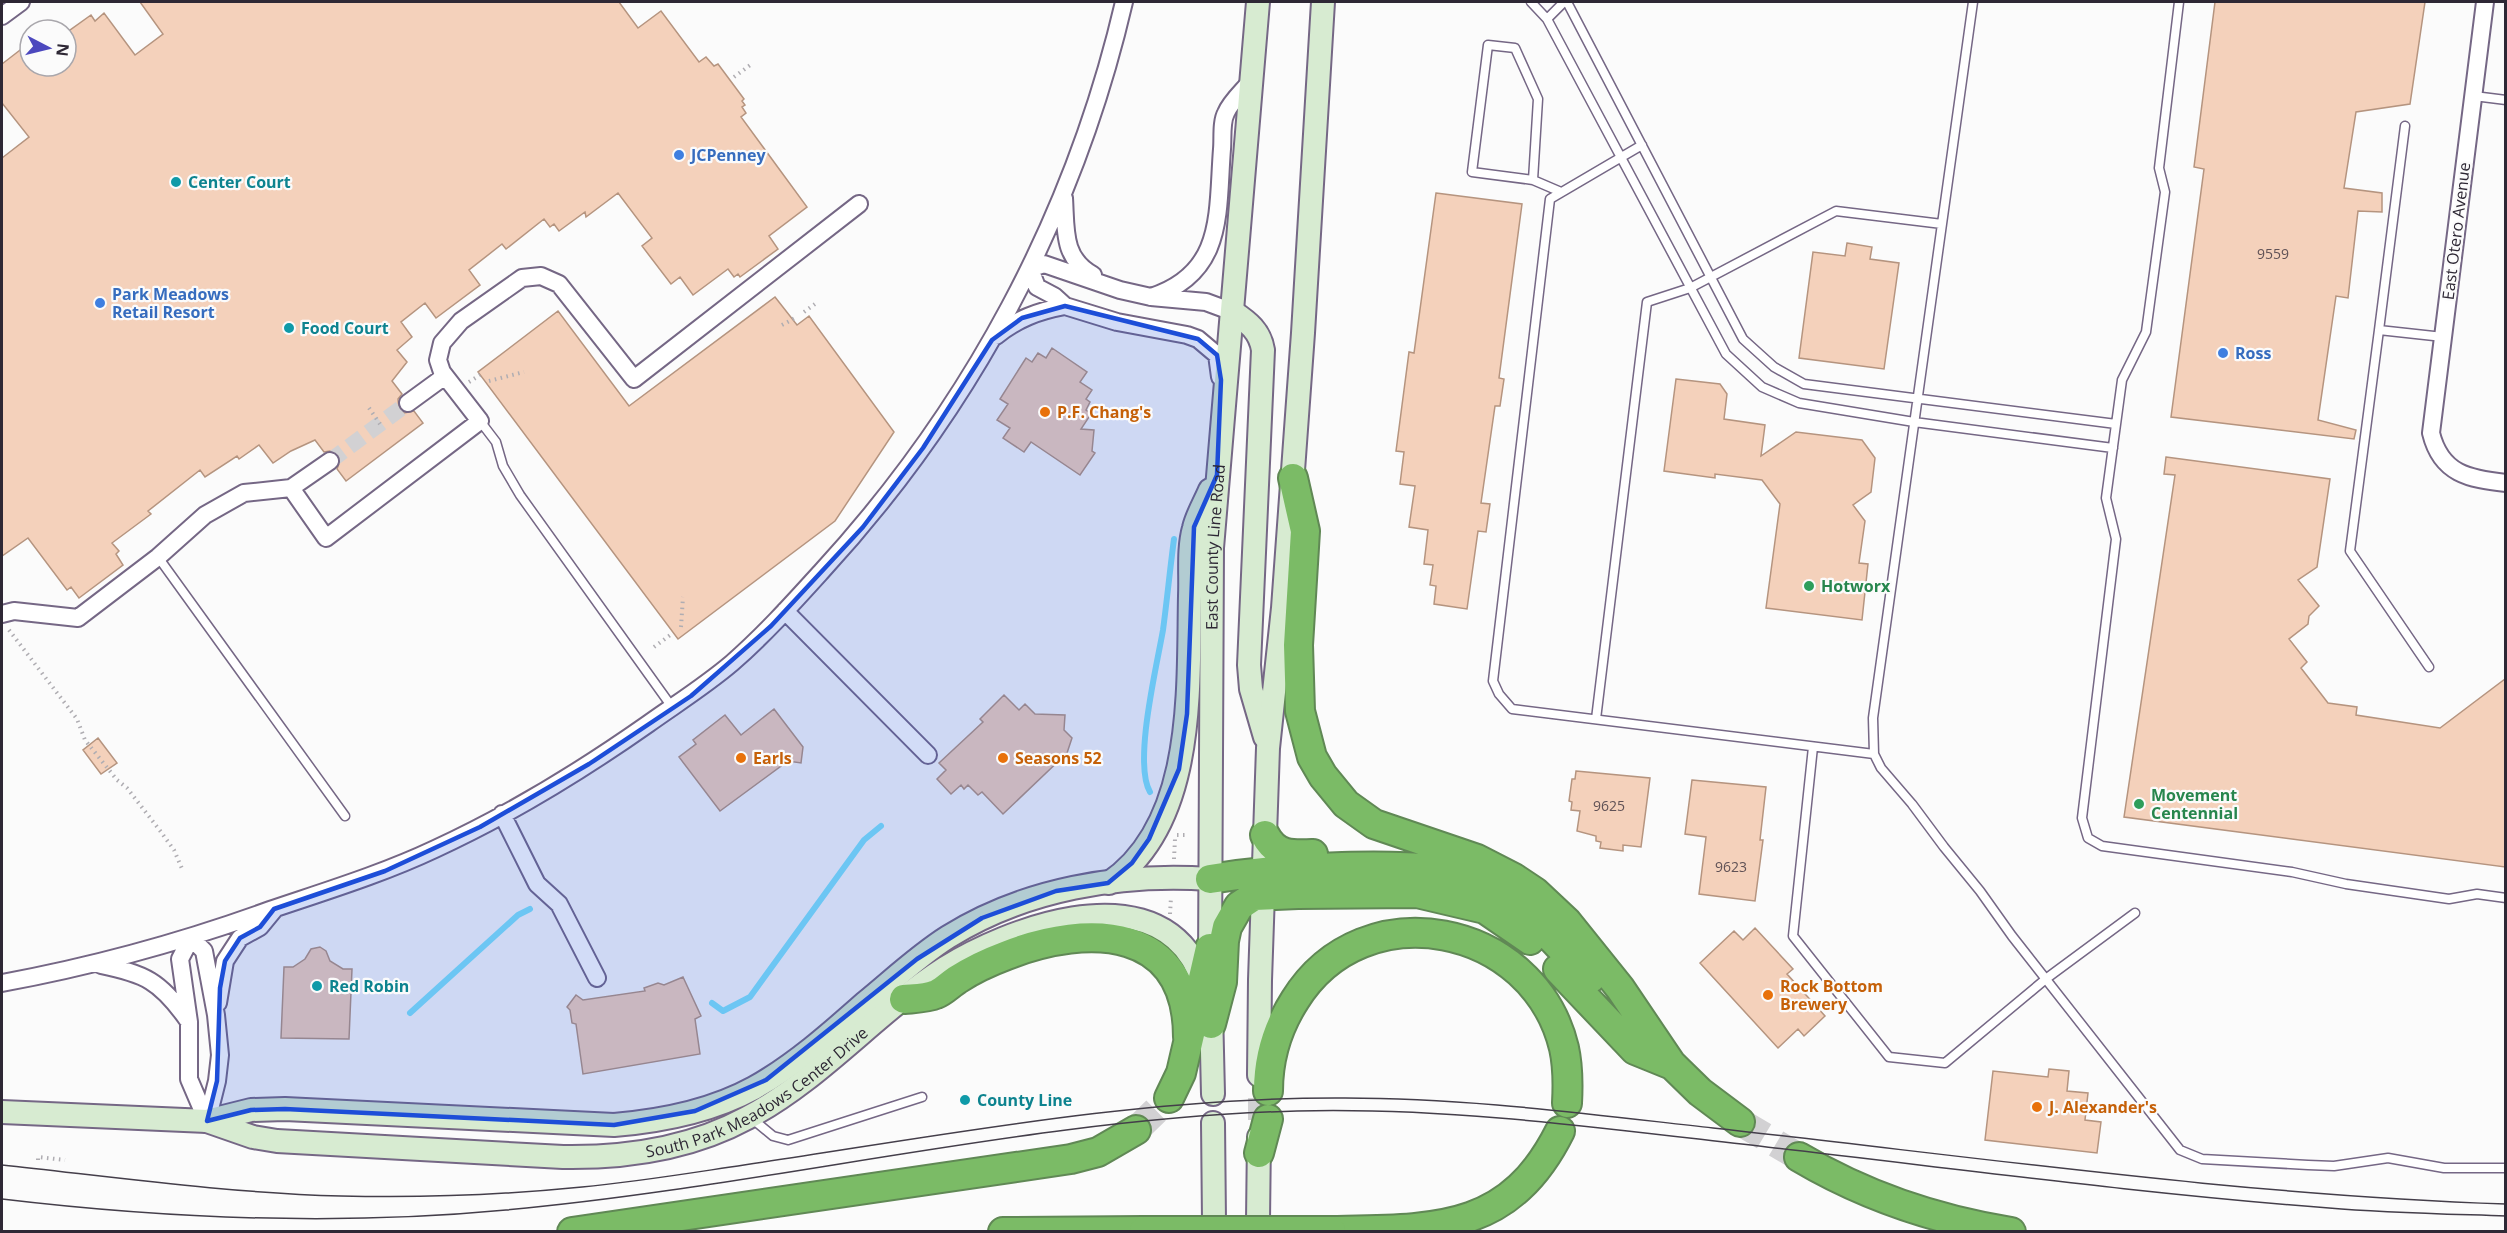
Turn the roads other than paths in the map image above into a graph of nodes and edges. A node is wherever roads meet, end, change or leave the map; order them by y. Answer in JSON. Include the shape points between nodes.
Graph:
{"nodes":[{"id":1,"x":21,"y":2,"type":"edge"},
{"id":2,"x":1124,"y":2,"type":"edge"},
{"id":3,"x":1258,"y":2,"type":"edge"},
{"id":4,"x":1323,"y":2,"type":"edge"},
{"id":5,"x":1531,"y":2,"type":"edge"},
{"id":6,"x":1565,"y":2,"type":"edge"},
{"id":7,"x":1973,"y":2,"type":"edge"},
{"id":8,"x":2179,"y":2,"type":"edge"},
{"id":9,"x":2486,"y":2,"type":"edge"},
{"id":10,"x":2,"y":16,"type":"edge"},
{"id":11,"x":1546,"y":19,"type":"junction"},
{"id":12,"x":1252,"y":80,"type":"junction"},
{"id":13,"x":2474,"y":96,"type":"junction"},
{"id":14,"x":2505,"y":100,"type":"edge"},
{"id":15,"x":2405,"y":126,"type":"dead end"},
{"id":16,"x":1642,"y":145,"type":"junction"},
{"id":17,"x":1621,"y":157,"type":"junction"},
{"id":18,"x":1533,"y":180,"type":"junction"},
{"id":19,"x":1561,"y":192,"type":"junction"},
{"id":20,"x":1064,"y":196,"type":"junction"},
{"id":21,"x":859,"y":204,"type":"dead end"},
{"id":22,"x":1942,"y":224,"type":"junction"},
{"id":23,"x":1030,"y":269,"type":"junction"},
{"id":24,"x":1711,"y":277,"type":"junction"},
{"id":25,"x":1690,"y":288,"type":"junction"},
{"id":26,"x":1120,"y":290,"type":"junction"},
{"id":27,"x":1151,"y":297,"type":"junction"},
{"id":28,"x":1065,"y":306,"type":"junction"},
{"id":29,"x":1233,"y":312,"type":"junction"},
{"id":30,"x":2379,"y":330,"type":"junction"},
{"id":31,"x":2443,"y":337,"type":"junction"},
{"id":32,"x":992,"y":340,"type":"junction"},
{"id":33,"x":445,"y":376,"type":"junction"},
{"id":34,"x":1917,"y":399,"type":"junction"},
{"id":35,"x":408,"y":403,"type":"tunnel mouth"},
{"id":36,"x":1222,"y":414,"type":"junction"},
{"id":37,"x":480,"y":421,"type":"junction"},
{"id":38,"x":1914,"y":422,"type":"junction"},
{"id":39,"x":2116,"y":423,"type":"junction"},
{"id":40,"x":2113,"y":448,"type":"junction"},
{"id":41,"x":330,"y":461,"type":"tunnel mouth"},
{"id":42,"x":1217,"y":475,"type":"junction"},
{"id":43,"x":1293,"y":478,"type":"junction"},
{"id":44,"x":2505,"y":483,"type":"edge"},
{"id":45,"x":291,"y":488,"type":"junction"},
{"id":46,"x":158,"y":557,"type":"junction"},
{"id":47,"x":785,"y":611,"type":"junction"},
{"id":48,"x":4,"y":621,"type":"edge"},
{"id":49,"x":2429,"y":667,"type":"dead end"},
{"id":50,"x":672,"y":707,"type":"junction"},
{"id":51,"x":1596,"y":720,"type":"junction"},
{"id":52,"x":1813,"y":747,"type":"junction"},
{"id":53,"x":1268,"y":748,"type":"junction"},
{"id":54,"x":1875,"y":754,"type":"junction"},
{"id":55,"x":927,"y":755,"type":"dead end"},
{"id":56,"x":502,"y":814,"type":"junction"},
{"id":57,"x":345,"y":816,"type":"dead end"},
{"id":58,"x":1265,"y":836,"type":"junction"},
{"id":59,"x":1210,"y":879,"type":"junction"},
{"id":60,"x":1108,"y":883,"type":"junction"},
{"id":61,"x":1263,"y":883,"type":"junction"},
{"id":62,"x":2505,"y":898,"type":"edge"},
{"id":63,"x":274,"y":909,"type":"junction"},
{"id":64,"x":2135,"y":913,"type":"dead end"},
{"id":65,"x":191,"y":938,"type":"junction"},
{"id":66,"x":1210,"y":948,"type":"junction"},
{"id":67,"x":96,"y":964,"type":"junction"},
{"id":68,"x":597,"y":978,"type":"dead end"},
{"id":69,"x":2047,"y":978,"type":"junction"},
{"id":70,"x":1201,"y":980,"type":"junction"},
{"id":71,"x":1595,"y":982,"type":"junction"},
{"id":72,"x":2,"y":983,"type":"edge"},
{"id":73,"x":904,"y":999,"type":"junction"},
{"id":74,"x":216,"y":1015,"type":"junction"},
{"id":75,"x":189,"y":1022,"type":"junction"},
{"id":76,"x":1200,"y":1031,"type":"junction"},
{"id":77,"x":1672,"y":1065,"type":"junction"},
{"id":78,"x":1263,"y":1091,"type":"joint"},
{"id":79,"x":1213,"y":1094,"type":"dead end"},
{"id":80,"x":922,"y":1097,"type":"dead end"},
{"id":81,"x":1169,"y":1098,"type":"tunnel mouth"},
{"id":82,"x":1567,"y":1103,"type":"dead end"},
{"id":83,"x":2,"y":1112,"type":"edge"},
{"id":84,"x":750,"y":1117,"type":"junction"},
{"id":85,"x":1263,"y":1120,"type":"tunnel mouth"},
{"id":86,"x":207,"y":1121,"type":"junction"},
{"id":87,"x":1214,"y":1122,"type":"dead end"},
{"id":88,"x":1740,"y":1122,"type":"tunnel mouth"},
{"id":89,"x":1136,"y":1130,"type":"tunnel mouth"},
{"id":90,"x":1560,"y":1131,"type":"dead end"},
{"id":91,"x":1259,"y":1153,"type":"joint"},
{"id":92,"x":1799,"y":1157,"type":"tunnel mouth"},
{"id":93,"x":2505,"y":1168,"type":"edge"},
{"id":94,"x":1258,"y":1220,"type":"dead end"},
{"id":95,"x":1214,"y":1221,"type":"dead end"},
{"id":96,"x":1144,"y":1231,"type":"edge"},
{"id":97,"x":1331,"y":1231,"type":"edge"},
{"id":98,"x":572,"y":1232,"type":"edge"},
{"id":99,"x":1003,"y":1232,"type":"edge"},
{"id":100,"x":2011,"y":1232,"type":"edge"}],
"edges":[{"from":1,"to":10,"type":"street"},
{"from":2,"to":20,"type":"street","via":[[1112,53]]},
{"from":3,"to":12,"type":"main road","name":"East County Line Road"},
{"from":4,"to":43,"type":"main road"},
{"from":5,"to":11,"type":"lane"},
{"from":6,"to":11,"type":"lane"},
{"from":6,"to":16,"type":"lane"},
{"from":7,"to":22,"type":"lane"},
{"from":8,"to":39,"type":"lane","via":[[2159,168],[2165,192],[2146,332],[2122,380]]},
{"from":9,"to":13,"type":"street","name":"East Otero Avenue"},
{"from":11,"to":17,"type":"lane"},
{"from":12,"to":27,"type":"street","via":[[1225,114],[1213,243],[1204,260],[1185,279]]},
{"from":12,"to":29,"type":"main road","name":"East County Line Road"},
{"from":13,"to":14,"type":"lane"},
{"from":13,"to":31,"type":"street","name":"East Otero Avenue"},
{"from":15,"to":30,"type":"lane"},
{"from":16,"to":17,"type":"lane"},
{"from":16,"to":24,"type":"lane"},
{"from":17,"to":19,"type":"lane"},
{"from":17,"to":25,"type":"lane"},
{"from":18,"to":18,"type":"lane","via":[[1538,99],[1515,48],[1488,45],[1472,172]]},
{"from":18,"to":19,"type":"lane"},
{"from":19,"to":51,"type":"lane","via":[[1550,199],[1493,681],[1512,709]]},
{"from":20,"to":23,"type":"street"},
{"from":20,"to":26,"type":"street","via":[[1072,257],[1082,269]]},
{"from":21,"to":33,"type":"street","via":[[634,379],[559,284],[541,276],[522,278],[450,331],[438,360]]},
{"from":22,"to":24,"type":"lane","via":[[1836,211]]},
{"from":22,"to":34,"type":"lane"},
{"from":23,"to":26,"type":"street","via":[[1044,264]]},
{"from":23,"to":28,"type":"street","via":[[1037,287]]},
{"from":23,"to":32,"type":"street"},
{"from":24,"to":25,"type":"lane"},
{"from":24,"to":34,"type":"lane","via":[[1743,339],[1774,367],[1804,384]]},
{"from":25,"to":38,"type":"lane","via":[[1726,354],[1762,387],[1798,403]]},
{"from":25,"to":51,"type":"lane","via":[[1647,302]]},
{"from":26,"to":27,"type":"street"},
{"from":27,"to":29,"type":"street","via":[[1206,302]]},
{"from":28,"to":32,"type":"street","via":[[1022,318]]},
{"from":28,"to":36,"type":"street","via":[[1117,322],[1187,335],[1205,344],[1217,356]]},
{"from":29,"to":36,"type":"main road","name":"East County Line Road"},
{"from":29,"to":53,"type":"main road","via":[[1250,324],[1263,350],[1249,665],[1251,689]]},
{"from":30,"to":31,"type":"lane"},
{"from":30,"to":49,"type":"lane","via":[[2350,551]]},
{"from":31,"to":44,"type":"street","name":"East Otero Avenue","via":[[2431,433],[2435,448],[2461,475]]},
{"from":32,"to":47,"type":"street","via":[[923,448],[862,527]]},
{"from":33,"to":35,"type":"street"},
{"from":33,"to":37,"type":"street"},
{"from":34,"to":38,"type":"lane"},
{"from":34,"to":39,"type":"lane"},
{"from":36,"to":42,"type":"main road","name":"East County Line Road"},
{"from":37,"to":45,"type":"street","via":[[326,538]]},
{"from":37,"to":50,"type":"lane","via":[[496,441],[503,466],[520,495]]},
{"from":38,"to":40,"type":"lane"},
{"from":38,"to":54,"type":"lane","via":[[1873,718]]},
{"from":39,"to":40,"type":"lane"},
{"from":40,"to":62,"type":"lane","via":[[2106,498],[2116,539],[2082,818],[2088,838],[2102,846],[2449,899],[2477,894]]},
{"from":41,"to":45,"type":"street"},
{"from":42,"to":59,"type":"main road","name":"East County Line Road","via":[[1212,548]]},
{"from":42,"to":60,"type":"main road","via":[[1194,527],[1187,714],[1179,769],[1149,839],[1132,863]]},
{"from":43,"to":53,"type":"main road"},
{"from":43,"to":77,"type":"highway","via":[[1305,531],[1298,645],[1300,711],[1312,757],[1323,776],[1347,804],[1374,824],[1477,860],[1535,892],[1567,922],[1620,988]]},
{"from":45,"to":46,"type":"street","via":[[244,493],[205,515]]},
{"from":46,"to":48,"type":"street","via":[[78,618],[14,611]]},
{"from":46,"to":57,"type":"lane"},
{"from":47,"to":50,"type":"street","via":[[730,664]]},
{"from":47,"to":55,"type":"street"},
{"from":50,"to":56,"type":"street","via":[[590,764]]},
{"from":51,"to":52,"type":"lane"},
{"from":52,"to":54,"type":"lane"},
{"from":52,"to":69,"type":"lane","via":[[1793,936],[1888,1057],[1945,1063]]},
{"from":53,"to":58,"type":"main road"},
{"from":54,"to":69,"type":"lane","via":[[1881,768]]},
{"from":56,"to":63,"type":"street","via":[[385,871]]},
{"from":56,"to":68,"type":"street","via":[[537,884],[560,904]]},
{"from":58,"to":61,"type":"main road"},
{"from":58,"to":71,"type":"highway","via":[[1273,848],[1284,854],[1387,850],[1444,858],[1489,878],[1528,904],[1574,949]]},
{"from":59,"to":60,"type":"main road","name":"South Park Meadows Center Drive","via":[[1173,876]]},
{"from":59,"to":61,"type":"highway"},
{"from":59,"to":66,"type":"main road","name":"East County Line Road"},
{"from":60,"to":86,"type":"main road","name":"South Park Meadows Center Drive","via":[[1056,891],[982,918],[917,959],[774,1075],[731,1098],[695,1111],[614,1125],[285,1109],[251,1110]]},
{"from":61,"to":71,"type":"highway","via":[[1387,865],[1423,867],[1457,875],[1504,896]]},
{"from":61,"to":76,"type":"highway","via":[[1228,924],[1222,982]]},
{"from":61,"to":77,"type":"highway","via":[[1405,892],[1485,909],[1533,943],[1635,1050]]},
{"from":61,"to":78,"type":"main road"},
{"from":63,"to":65,"type":"street"},
{"from":63,"to":74,"type":"street","via":[[260,927],[240,938],[225,961]]},
{"from":64,"to":69,"type":"lane"},
{"from":65,"to":67,"type":"street"},
{"from":65,"to":74,"type":"street","via":[[204,951]]},
{"from":65,"to":75,"type":"street","via":[[180,958]]},
{"from":66,"to":70,"type":"highway"},
{"from":66,"to":76,"type":"main road","name":"East County Line Road"},
{"from":67,"to":72,"type":"street"},
{"from":67,"to":75,"type":"street","via":[[132,972],[156,983]]},
{"from":69,"to":93,"type":"lane","via":[[2180,1150],[2202,1159],[2334,1166],[2388,1158],[2444,1168]]},
{"from":70,"to":73,"type":"main road","name":"South Park Meadows Center Drive","via":[[1192,957],[1166,931],[1137,920],[1102,915],[1039,927],[976,951]]},
{"from":70,"to":76,"type":"highway"},
{"from":71,"to":77,"type":"highway"},
{"from":73,"to":76,"type":"highway","via":[[936,994],[1008,954],[1086,936],[1114,938],[1141,946],[1165,964]]},
{"from":73,"to":84,"type":"main road","name":"South Park Meadows Center Drive","via":[[803,1083]]},
{"from":74,"to":86,"type":"street","via":[[219,1064]]},
{"from":75,"to":86,"type":"street","via":[[189,1079]]},
{"from":76,"to":79,"type":"main road","name":"East County Line Road"},
{"from":76,"to":81,"type":"highway"},
{"from":77,"to":88,"type":"highway"},
{"from":78,"to":82,"type":"highway","via":[[1282,1020],[1317,971],[1363,942],[1421,932],[1488,950],[1526,978],[1559,1033],[1567,1064]]},
{"from":80,"to":84,"type":"lane","via":[[788,1140],[773,1136]]},
{"from":83,"to":86,"type":"main road","name":"South Park Meadows Center Drive"},
{"from":84,"to":86,"type":"main road","name":"South Park Meadows Center Drive","via":[[722,1131],[669,1148],[600,1158],[277,1141]]},
{"from":85,"to":91,"type":"highway"},
{"from":87,"to":95,"type":"main road"},
{"from":89,"to":98,"type":"highway","via":[[1098,1152],[1071,1159]]},
{"from":90,"to":97,"type":"highway","via":[[1540,1168],[1507,1201],[1483,1214],[1440,1227]]},
{"from":91,"to":94,"type":"main road"},
{"from":92,"to":100,"type":"highway","via":[[1881,1197],[1962,1222]]},
{"from":96,"to":97,"type":"highway","bridge":true},
{"from":96,"to":99,"type":"highway"}]}
